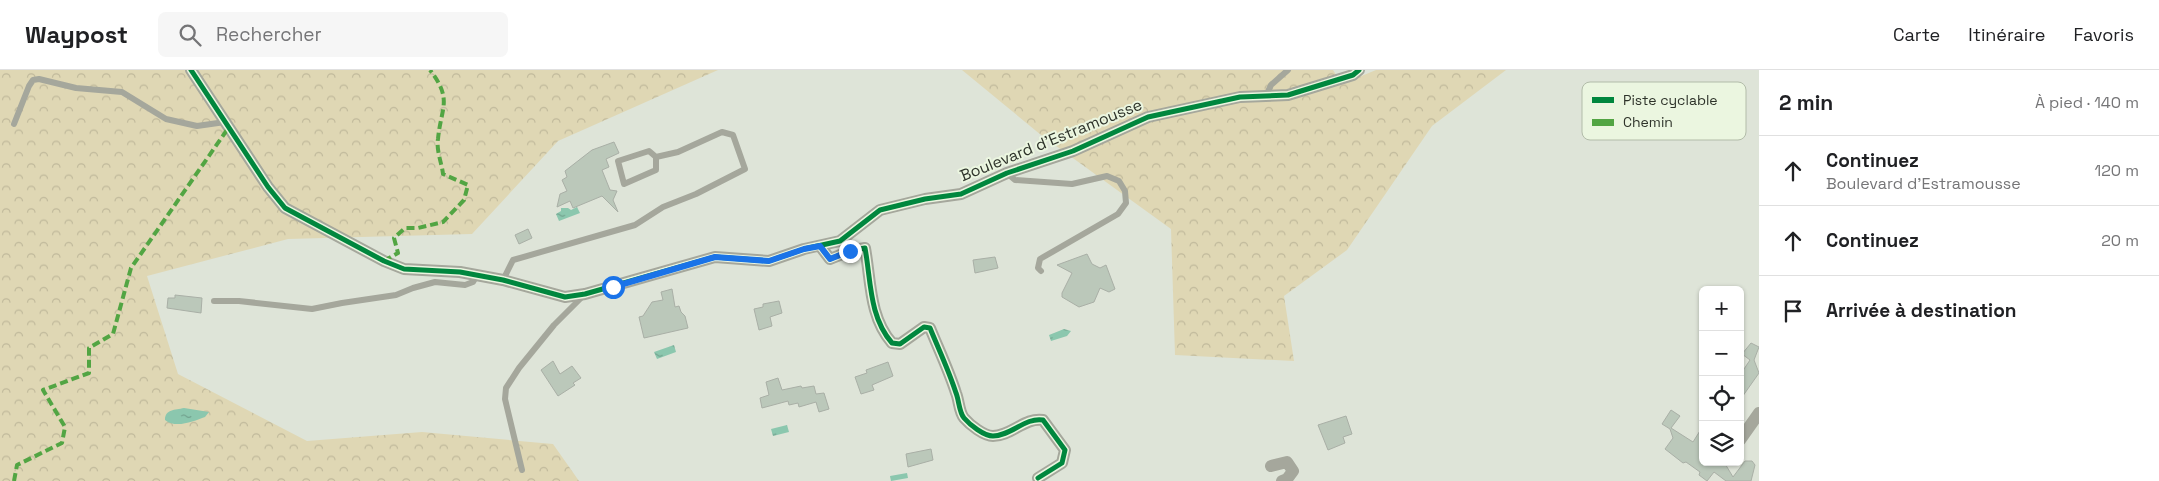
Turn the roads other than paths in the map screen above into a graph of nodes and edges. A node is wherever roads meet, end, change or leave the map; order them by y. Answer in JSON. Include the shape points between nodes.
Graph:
{"nodes":[{"id":1,"x":191,"y":70,"type":"edge"},
{"id":2,"x":1288,"y":70,"type":"edge"},
{"id":3,"x":1359,"y":70,"type":"edge"},
{"id":4,"x":1265,"y":97,"type":"junction"},
{"id":5,"x":14,"y":124,"type":"dead end"},
{"id":6,"x":227,"y":124,"type":"junction"},
{"id":7,"x":656,"y":157,"type":"junction"},
{"id":8,"x":1007,"y":173,"type":"junction"},
{"id":9,"x":820,"y":246,"type":"junction"},
{"id":10,"x":1041,"y":271,"type":"dead end"},
{"id":11,"x":477,"y":275,"type":"junction"},
{"id":12,"x":503,"y":280,"type":"junction"},
{"id":13,"x":585,"y":294,"type":"junction"},
{"id":14,"x":214,"y":301,"type":"dead end"},
{"id":15,"x":1759,"y":413,"type":"edge"},
{"id":16,"x":1744,"y":434,"type":"edge"},
{"id":17,"x":1271,"y":466,"type":"dead end"},
{"id":18,"x":522,"y":470,"type":"dead end"},
{"id":19,"x":1038,"y":478,"type":"dead end"},
{"id":20,"x":1282,"y":481,"type":"edge"}],
"edges":[{"from":1,"to":6,"type":"street","name":"Boulevard d'Estramousse"},
{"from":2,"to":4,"type":"lane","via":[[1271,85]]},
{"from":3,"to":4,"type":"street","name":"Boulevard d'Estramousse","via":[[1353,75],[1288,95]]},
{"from":4,"to":8,"type":"street","name":"Boulevard d'Estramousse","via":[[1240,97],[1148,116],[1073,151]]},
{"from":5,"to":6,"type":"lane","via":[[29,86],[33,80],[39,79],[76,88],[122,92],[174,121],[197,126]]},
{"from":6,"to":11,"type":"street","name":"Boulevard d'Estramousse","via":[[268,188],[285,208],[404,269]]},
{"from":7,"to":7,"type":"lane","via":[[649,151],[618,161],[624,184],[656,170]]},
{"from":7,"to":12,"type":"lane","via":[[678,152],[722,132],[732,135],[745,168],[663,207],[635,225],[513,260]]},
{"from":8,"to":9,"type":"street","name":"Boulevard d'Estramousse","via":[[961,194],[880,210],[840,241]]},
{"from":8,"to":10,"type":"lane","via":[[1015,180],[1072,184],[1107,176],[1119,182],[1125,190],[1126,204],[1118,214],[1040,259],[1038,268]]},
{"from":9,"to":13,"type":"street","name":"Boulevard d'Estramousse","via":[[769,261],[715,257]]},
{"from":9,"to":19,"type":"street","via":[[830,259],[864,248],[871,297],[883,333],[892,343],[900,344],[924,327],[930,328],[963,417],[978,430],[992,436],[1008,433],[1028,422],[1044,420],[1065,450],[1062,463]]},
{"from":11,"to":12,"type":"street","name":"Boulevard d'Estramousse"},
{"from":11,"to":14,"type":"lane","via":[[473,282],[465,285],[435,282],[396,295],[312,310]]},
{"from":12,"to":13,"type":"street","name":"Boulevard d'Estramousse","via":[[565,297]]},
{"from":13,"to":18,"type":"lane","via":[[554,326],[506,388],[505,399]]},
{"from":15,"to":16,"type":"street"},
{"from":17,"to":20,"type":"street","via":[[1287,462],[1293,471]]}]}
